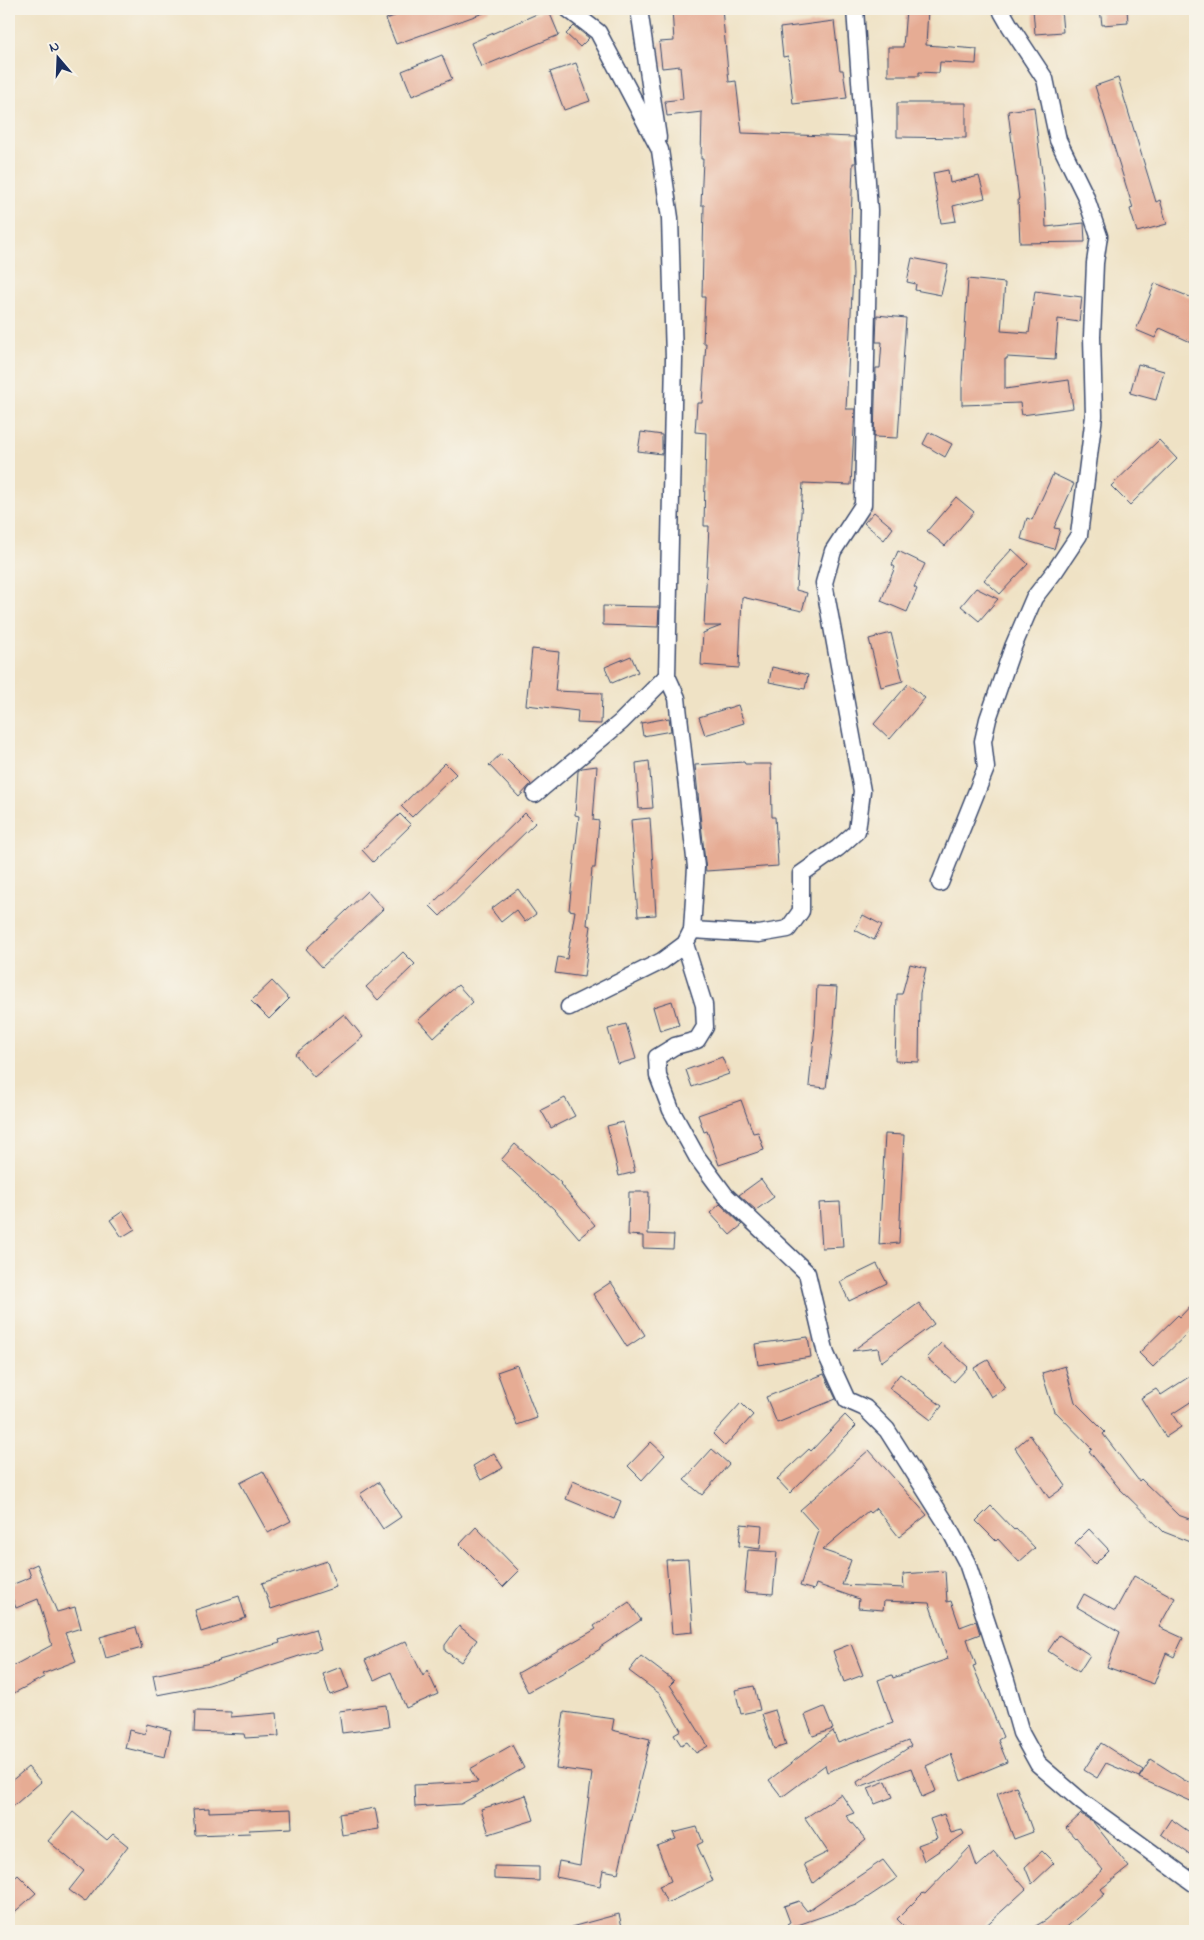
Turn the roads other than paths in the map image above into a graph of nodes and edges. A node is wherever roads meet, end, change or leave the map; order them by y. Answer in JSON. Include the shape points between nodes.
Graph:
{"nodes":[{"id":1,"x":568,"y":9,"type":"edge"},
{"id":2,"x":639,"y":9,"type":"edge"},
{"id":3,"x":855,"y":9,"type":"edge"},
{"id":4,"x":1002,"y":9,"type":"edge"},
{"id":5,"x":660,"y":150,"type":"junction"},
{"id":6,"x":666,"y":676,"type":"junction"},
{"id":7,"x":535,"y":794,"type":"dead end"},
{"id":8,"x":940,"y":883,"type":"dead end"},
{"id":9,"x":689,"y":937,"type":"junction"},
{"id":10,"x":570,"y":1006,"type":"dead end"},
{"id":11,"x":1195,"y":1884,"type":"edge"}],
"edges":[{"from":1,"to":5,"type":"street","via":[[598,32]]},
{"from":2,"to":5,"type":"street"},
{"from":3,"to":9,"type":"street","via":[[869,210],[863,505],[833,551],[824,583],[862,791],[857,831],[801,874],[801,911],[788,929],[759,934]]},
{"from":4,"to":8,"type":"street","via":[[1045,79],[1058,140],[1085,195],[1099,236],[1092,337],[1094,416],[1079,535],[1034,598],[1017,638],[988,719],[983,741],[986,768]]},
{"from":5,"to":6,"type":"street","via":[[670,218],[674,359]]},
{"from":6,"to":7,"type":"street","via":[[621,722]]},
{"from":6,"to":9,"type":"street","via":[[677,698],[696,867]]},
{"from":9,"to":10,"type":"street","via":[[662,961]]},
{"from":9,"to":11,"type":"street","via":[[706,1027],[697,1040],[675,1046],[657,1056],[658,1076],[671,1110],[697,1157],[725,1195],[806,1273],[826,1354],[848,1400],[865,1408],[887,1430],[946,1523],[967,1563],[1021,1733],[1038,1764],[1082,1802]]}]}
